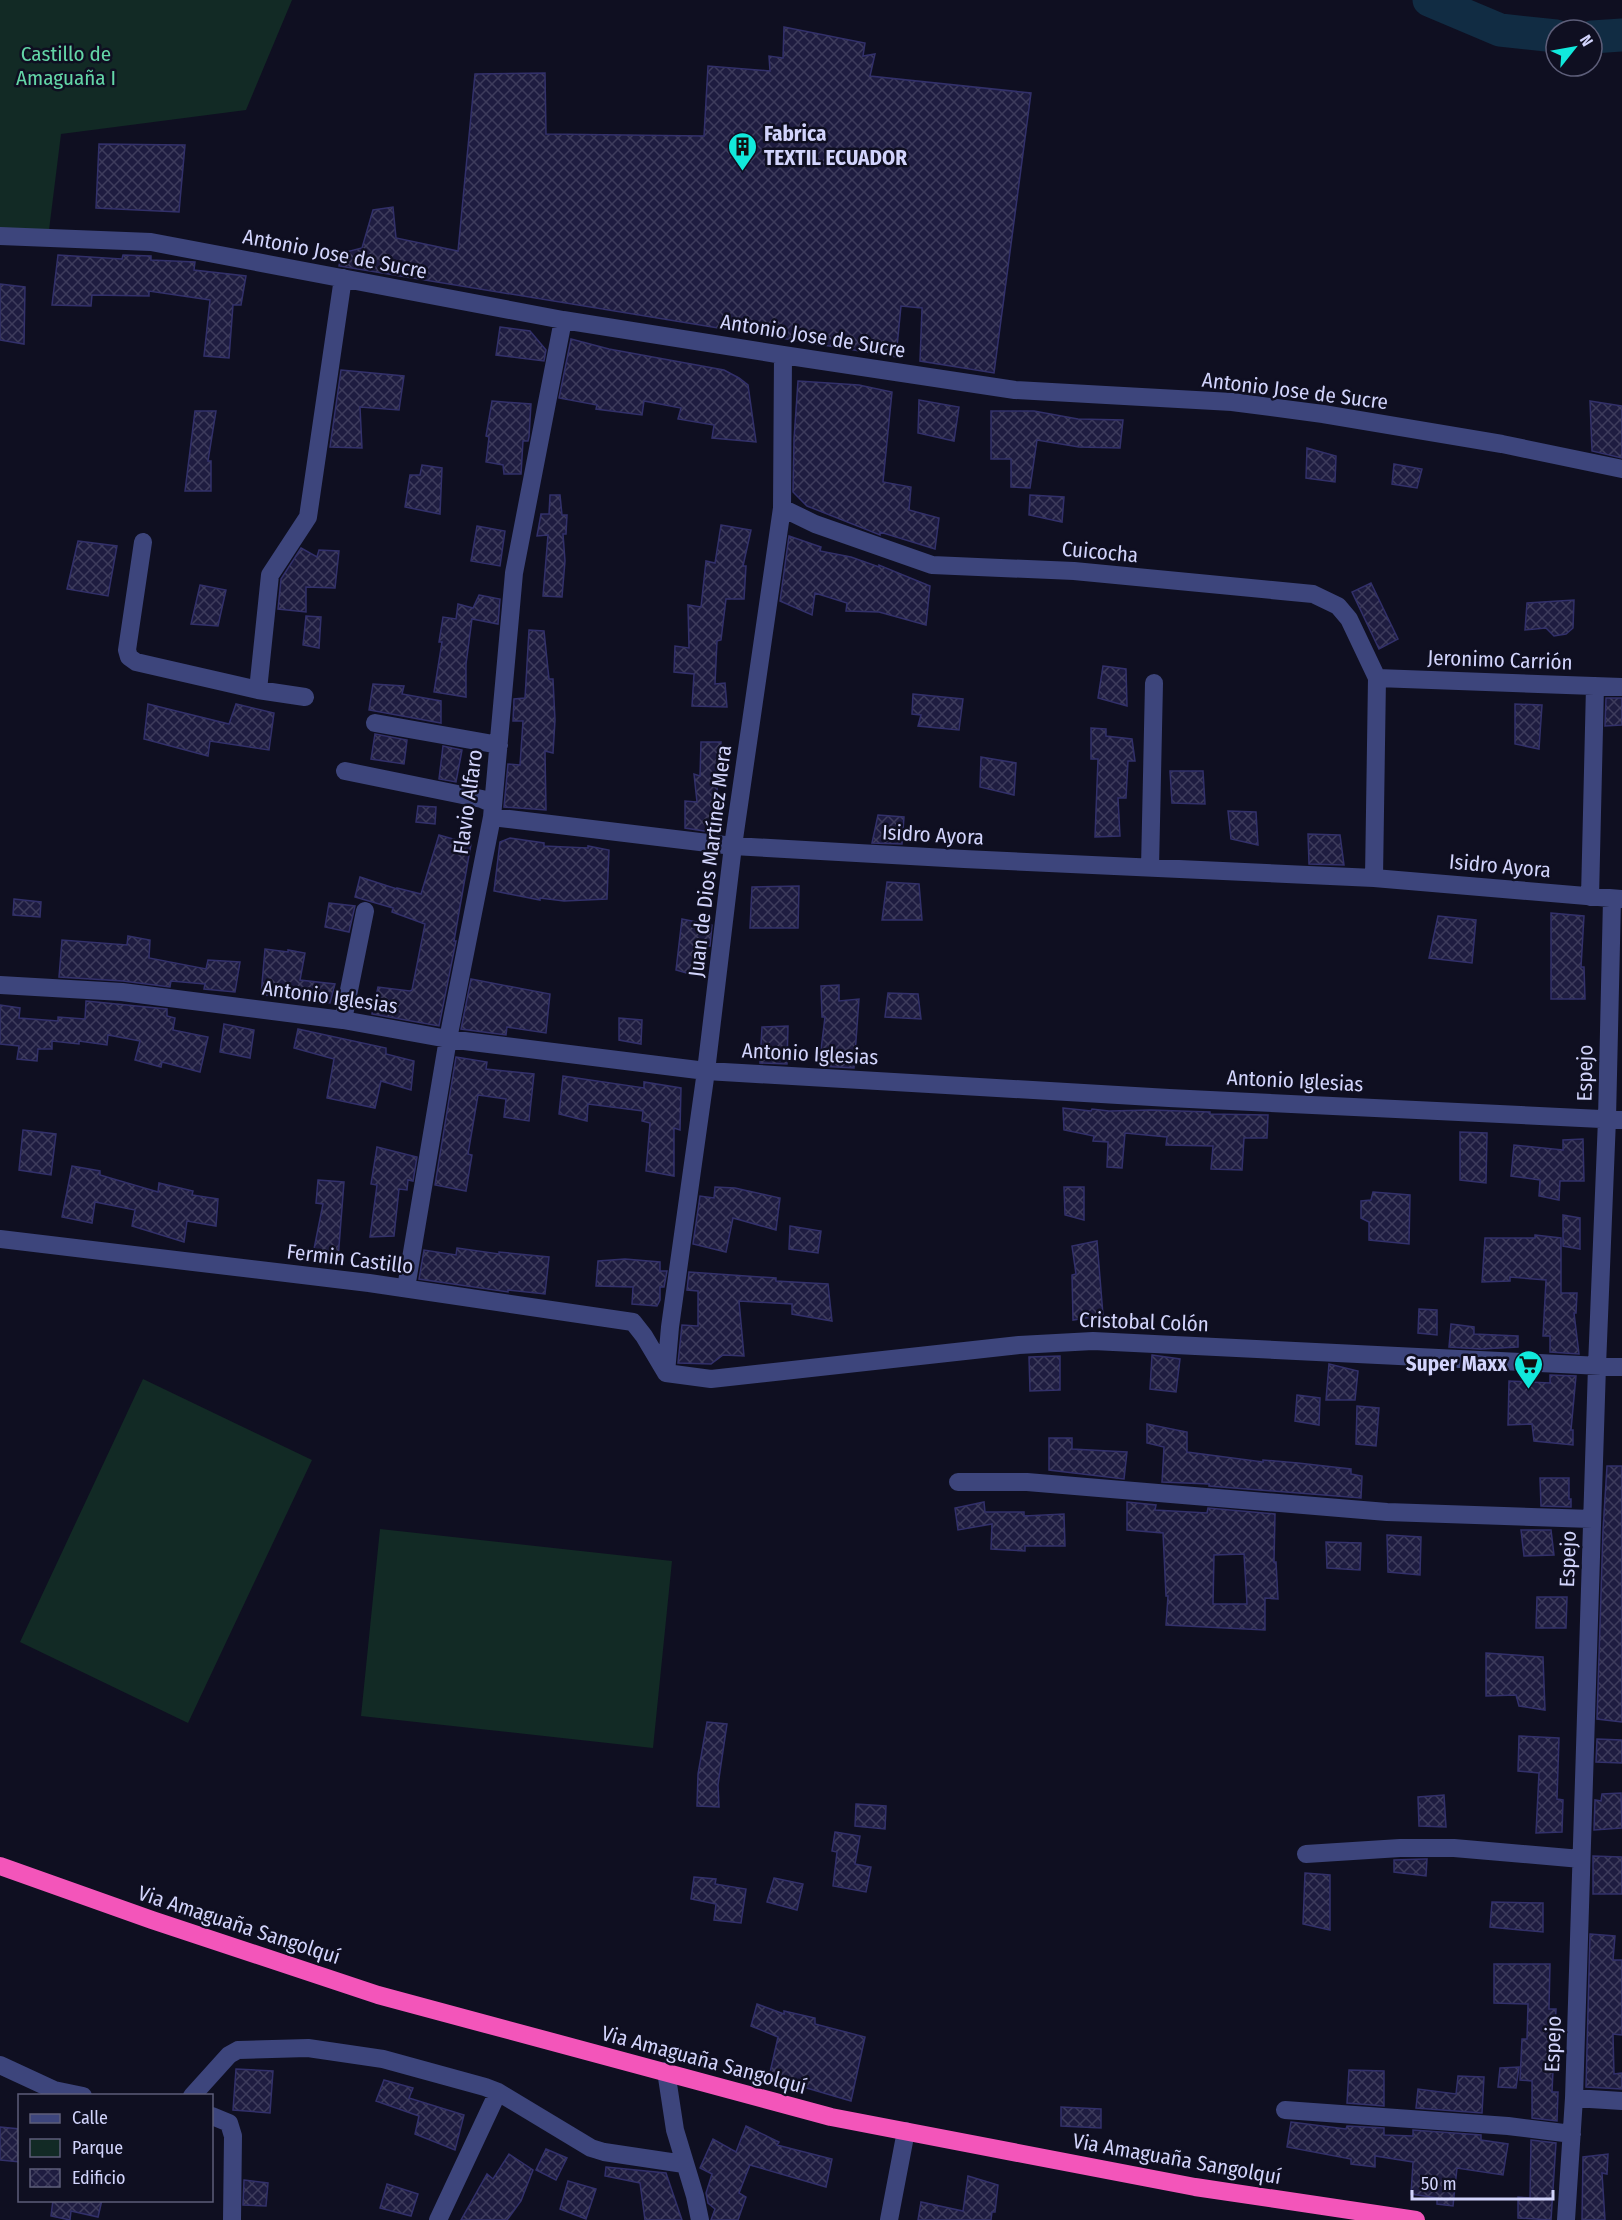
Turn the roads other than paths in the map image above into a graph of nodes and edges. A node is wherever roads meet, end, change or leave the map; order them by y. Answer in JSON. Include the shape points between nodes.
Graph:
{"nodes":[{"id":1,"x":0,"y":236,"type":"edge"},
{"id":2,"x":343,"y":278,"type":"junction"},
{"id":3,"x":563,"y":320,"type":"junction"},
{"id":4,"x":783,"y":355,"type":"junction"},
{"id":5,"x":1622,"y":469,"type":"edge"},
{"id":6,"x":783,"y":508,"type":"junction"},
{"id":7,"x":143,"y":542,"type":"dead end"},
{"id":8,"x":1377,"y":678,"type":"junction"},
{"id":9,"x":1154,"y":683,"type":"dead end"},
{"id":10,"x":1595,"y":686,"type":"junction"},
{"id":11,"x":1622,"y":687,"type":"edge"},
{"id":12,"x":258,"y":690,"type":"junction"},
{"id":13,"x":305,"y":698,"type":"dead end"},
{"id":14,"x":375,"y":723,"type":"dead end"},
{"id":15,"x":499,"y":745,"type":"junction"},
{"id":16,"x":345,"y":771,"type":"dead end"},
{"id":17,"x":493,"y":811,"type":"junction"},
{"id":18,"x":733,"y":846,"type":"junction"},
{"id":19,"x":1150,"y":868,"type":"junction"},
{"id":20,"x":1374,"y":878,"type":"junction"},
{"id":21,"x":1590,"y":897,"type":"junction"},
{"id":22,"x":1617,"y":899,"type":"edge"},
{"id":23,"x":364,"y":911,"type":"dead end"},
{"id":24,"x":0,"y":985,"type":"edge"},
{"id":25,"x":343,"y":1020,"type":"junction"},
{"id":26,"x":448,"y":1039,"type":"junction"},
{"id":27,"x":706,"y":1071,"type":"junction"},
{"id":28,"x":1614,"y":1120,"type":"edge"},
{"id":29,"x":0,"y":1239,"type":"edge"},
{"id":30,"x":406,"y":1288,"type":"junction"},
{"id":31,"x":633,"y":1322,"type":"junction"},
{"id":32,"x":670,"y":1327,"type":"junction"},
{"id":33,"x":1597,"y":1366,"type":"junction"},
{"id":34,"x":1622,"y":1367,"type":"edge"},
{"id":35,"x":666,"y":1373,"type":"junction"},
{"id":36,"x":958,"y":1482,"type":"dead end"},
{"id":37,"x":1592,"y":1519,"type":"junction"},
{"id":38,"x":1306,"y":1854,"type":"dead end"},
{"id":39,"x":1581,"y":1859,"type":"junction"},
{"id":40,"x":0,"y":1866,"type":"edge"},
{"id":41,"x":0,"y":2065,"type":"edge"},
{"id":42,"x":666,"y":2072,"type":"junction"},
{"id":43,"x":498,"y":2092,"type":"junction"},
{"id":44,"x":73,"y":2094,"type":"edge"},
{"id":45,"x":194,"y":2094,"type":"edge"},
{"id":46,"x":1574,"y":2098,"type":"junction"},
{"id":47,"x":1622,"y":2101,"type":"edge"},
{"id":48,"x":1285,"y":2110,"type":"dead end"},
{"id":49,"x":213,"y":2116,"type":"edge"},
{"id":50,"x":906,"y":2132,"type":"junction"},
{"id":51,"x":1572,"y":2134,"type":"junction"},
{"id":52,"x":684,"y":2164,"type":"junction"},
{"id":53,"x":232,"y":2220,"type":"edge"},
{"id":54,"x":438,"y":2220,"type":"edge"},
{"id":55,"x":700,"y":2220,"type":"edge"},
{"id":56,"x":890,"y":2220,"type":"edge"},
{"id":57,"x":1416,"y":2220,"type":"edge"},
{"id":58,"x":1566,"y":2220,"type":"edge"}],
"edges":[{"from":1,"to":2,"type":"street","name":"Antonio Jose de Sucre","via":[[152,242]]},
{"from":2,"to":3,"type":"street","name":"Antonio Jose de Sucre"},
{"from":2,"to":12,"type":"street","via":[[308,517],[270,575]]},
{"from":3,"to":4,"type":"street","name":"Antonio Jose de Sucre"},
{"from":3,"to":15,"type":"street","name":"Flavio Alfaro","via":[[514,573]]},
{"from":4,"to":5,"type":"street","name":"Antonio Jose de Sucre","via":[[1015,390],[1232,402],[1323,414]]},
{"from":4,"to":6,"type":"street","name":"Juan de Dios Martínez Mera"},
{"from":6,"to":8,"type":"street","name":"Cuicocha","via":[[815,524],[932,565],[1074,571],[1314,594],[1344,612]]},
{"from":6,"to":18,"type":"street","name":"Juan de Dios Martínez Mera"},
{"from":7,"to":12,"type":"street","via":[[129,657],[136,662]]},
{"from":8,"to":10,"type":"street","name":"Jeronimo Carrión"},
{"from":8,"to":20,"type":"street"},
{"from":9,"to":19,"type":"street"},
{"from":10,"to":11,"type":"street","name":"Jeronimo Carrión"},
{"from":10,"to":21,"type":"street"},
{"from":12,"to":13,"type":"street"},
{"from":14,"to":15,"type":"street"},
{"from":15,"to":17,"type":"street","name":"Flavio Alfaro"},
{"from":16,"to":17,"type":"street","name":"Isidro Ayora","via":[[482,799]]},
{"from":17,"to":18,"type":"street","name":"Isidro Ayora"},
{"from":17,"to":26,"type":"street","name":"Flavio Alfaro"},
{"from":18,"to":19,"type":"street","name":"Isidro Ayora"},
{"from":18,"to":27,"type":"street","name":"Juan de Dios Martínez Mera"},
{"from":19,"to":20,"type":"street","name":"Isidro Ayora"},
{"from":20,"to":21,"type":"street","name":"Isidro Ayora"},
{"from":21,"to":22,"type":"street","name":"Isidro Ayora"},
{"from":22,"to":28,"type":"street","name":"Espejo"},
{"from":23,"to":25,"type":"street"},
{"from":24,"to":25,"type":"street","name":"Antonio Iglesias","via":[[122,992]]},
{"from":25,"to":26,"type":"street","name":"Antonio Iglesias"},
{"from":26,"to":27,"type":"street","name":"Antonio Iglesias"},
{"from":26,"to":30,"type":"street","name":"Flavio Alfaro"},
{"from":27,"to":28,"type":"street","name":"Antonio Iglesias"},
{"from":27,"to":32,"type":"street","name":"Juan de Dios Martínez Mera"},
{"from":28,"to":33,"type":"street","name":"Espejo"},
{"from":29,"to":30,"type":"street","name":"Fermin Castillo"},
{"from":30,"to":31,"type":"street","name":"Fermin Castillo"},
{"from":31,"to":32,"type":"street","name":"Fermin Castillo"},
{"from":31,"to":35,"type":"street"},
{"from":32,"to":35,"type":"street","name":"Juan de Dios Martínez Mera"},
{"from":33,"to":34,"type":"street","name":"Cristobal Colón"},
{"from":33,"to":35,"type":"street","name":"Cristobal Colón","via":[[1093,1341],[1019,1345],[711,1379]]},
{"from":33,"to":37,"type":"street","name":"Espejo"},
{"from":36,"to":37,"type":"street","via":[[1027,1482],[1387,1512]]},
{"from":37,"to":39,"type":"street","name":"Espejo"},
{"from":38,"to":39,"type":"street","via":[[1454,1848]]},
{"from":39,"to":46,"type":"street","name":"Espejo"},
{"from":40,"to":42,"type":"highway","name":"Via Amaguaña Sangolquí","via":[[378,1995]]},
{"from":41,"to":44,"type":"street","via":[[54,2090]]},
{"from":42,"to":50,"type":"highway","name":"Via Amaguaña Sangolquí","via":[[831,2117]]},
{"from":42,"to":52,"type":"street"},
{"from":43,"to":45,"type":"street","via":[[383,2059],[308,2048],[258,2048],[229,2055]]},
{"from":43,"to":52,"type":"street","via":[[591,2148]]},
{"from":43,"to":54,"type":"street"},
{"from":46,"to":47,"type":"street"},
{"from":46,"to":51,"type":"street","name":"Espejo"},
{"from":48,"to":51,"type":"street"},
{"from":49,"to":53,"type":"street","via":[[229,2123],[232,2136]]},
{"from":50,"to":56,"type":"street"},
{"from":50,"to":57,"type":"highway","name":"Via Amaguaña Sangolquí","via":[[1195,2187]]},
{"from":51,"to":58,"type":"street","name":"Espejo"},
{"from":52,"to":55,"type":"street"}]}
